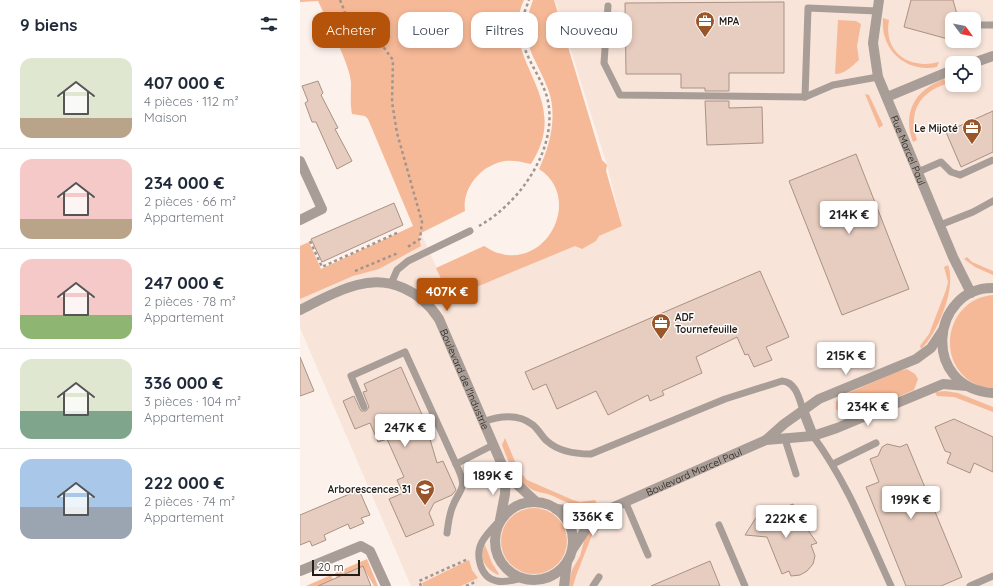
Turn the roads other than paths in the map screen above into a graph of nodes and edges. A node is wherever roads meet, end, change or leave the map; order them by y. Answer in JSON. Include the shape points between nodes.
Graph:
{"nodes":[{"id":1,"x":880,"y":0,"type":"edge"},
{"id":2,"x":608,"y":6,"type":"dead end"},
{"id":3,"x":877,"y":11,"type":"junction"},
{"id":4,"x":981,"y":25,"type":"edge"},
{"id":5,"x":993,"y":25,"type":"edge"},
{"id":6,"x":993,"y":56,"type":"edge"},
{"id":7,"x":981,"y":60,"type":"edge"},
{"id":8,"x":945,"y":73,"type":"edge"},
{"id":9,"x":878,"y":77,"type":"junction"},
{"id":10,"x":887,"y":96,"type":"junction"},
{"id":11,"x":805,"y":97,"type":"junction"},
{"id":12,"x":993,"y":160,"type":"edge"},
{"id":13,"x":300,"y":161,"type":"edge"},
{"id":14,"x":918,"y":172,"type":"junction"},
{"id":15,"x":993,"y":200,"type":"edge"},
{"id":16,"x":300,"y":220,"type":"edge"},
{"id":17,"x":940,"y":225,"type":"junction"},
{"id":18,"x":470,"y":231,"type":"road end"},
{"id":19,"x":391,"y":284,"type":"junction"},
{"id":20,"x":993,"y":288,"type":"edge"},
{"id":21,"x":971,"y":294,"type":"junction"},
{"id":22,"x":300,"y":310,"type":"edge"},
{"id":23,"x":943,"y":330,"type":"junction"},
{"id":24,"x":967,"y":386,"type":"junction"},
{"id":25,"x":993,"y":394,"type":"edge"},
{"id":26,"x":364,"y":407,"type":"dead end"},
{"id":27,"x":803,"y":410,"type":"junction"},
{"id":28,"x":483,"y":422,"type":"junction"},
{"id":29,"x":813,"y":436,"type":"junction"},
{"id":30,"x":785,"y":439,"type":"junction"},
{"id":31,"x":766,"y":440,"type":"junction"},
{"id":32,"x":876,"y":443,"type":"dead end"},
{"id":33,"x":493,"y":444,"type":"junction"},
{"id":34,"x":456,"y":464,"type":"junction"},
{"id":35,"x":833,"y":464,"type":"junction"},
{"id":36,"x":506,"y":474,"type":"junction"},
{"id":37,"x":796,"y":474,"type":"dead end"},
{"id":38,"x":625,"y":501,"type":"junction"},
{"id":39,"x":535,"y":502,"type":"junction"},
{"id":40,"x":556,"y":509,"type":"junction"},
{"id":41,"x":600,"y":513,"type":"junction"},
{"id":42,"x":500,"y":520,"type":"junction"},
{"id":43,"x":719,"y":525,"type":"dead end"},
{"id":44,"x":447,"y":533,"type":"dead end"},
{"id":45,"x":572,"y":550,"type":"junction"},
{"id":46,"x":648,"y":555,"type":"dead end"},
{"id":47,"x":567,"y":561,"type":"junction"},
{"id":48,"x":300,"y":571,"type":"edge"},
{"id":49,"x":993,"y":576,"type":"edge"},
{"id":50,"x":599,"y":577,"type":"dead end"},
{"id":51,"x":530,"y":582,"type":"edge"},
{"id":52,"x":386,"y":586,"type":"edge"},
{"id":53,"x":564,"y":586,"type":"edge"},
{"id":54,"x":593,"y":586,"type":"edge"},
{"id":55,"x":745,"y":586,"type":"edge"},
{"id":56,"x":890,"y":586,"type":"edge"},
{"id":57,"x":970,"y":586,"type":"edge"}],
"edges":[{"from":1,"to":3,"type":"street","name":"Rue Marcel Paul"},
{"from":2,"to":11,"type":"lane","via":[[604,63],[620,95]]},
{"from":3,"to":9,"type":"street","name":"Rue Marcel Paul","via":[[873,43]]},
{"from":3,"to":11,"type":"lane","via":[[808,8]]},
{"from":4,"to":5,"type":"lane"},
{"from":6,"to":7,"type":"street"},
{"from":8,"to":10,"type":"street"},
{"from":9,"to":10,"type":"street","name":"Rue Marcel Paul"},
{"from":9,"to":11,"type":"lane","via":[[833,85]]},
{"from":10,"to":14,"type":"street","name":"Rue Marcel Paul"},
{"from":12,"to":14,"type":"lane","via":[[960,175],[951,172],[941,162]]},
{"from":13,"to":16,"type":"street","via":[[322,209]]},
{"from":14,"to":17,"type":"street","name":"Rue Marcel Paul"},
{"from":15,"to":17,"type":"lane","via":[[973,212]]},
{"from":17,"to":21,"type":"street","name":"Rue Marcel Paul"},
{"from":18,"to":19,"type":"lane","via":[[408,261],[397,270]]},
{"from":19,"to":22,"type":"street","name":"Boulevard de l'Industrie","via":[[374,282],[355,285]]},
{"from":19,"to":28,"type":"street","name":"Boulevard de l'Industrie","via":[[422,298],[434,312]]},
{"from":20,"to":21,"type":"street"},
{"from":21,"to":23,"type":"street","via":[[958,303],[948,315]]},
{"from":23,"to":24,"type":"street","via":[[942,346],[946,362],[955,376]]},
{"from":23,"to":27,"type":"street","name":"Boulevard Marcel Paul","via":[[931,348],[916,358],[819,399]]},
{"from":24,"to":25,"type":"street"},
{"from":24,"to":29,"type":"street","name":"Boulevard Marcel Paul","via":[[936,386]]},
{"from":26,"to":34,"type":"lane","via":[[351,376],[406,352]]},
{"from":27,"to":28,"type":"lane","via":[[794,386],[782,381],[725,399],[591,454],[578,454],[556,447],[548,443],[533,425],[521,419],[499,416]]},
{"from":27,"to":29,"type":"street"},
{"from":27,"to":31,"type":"street","name":"Boulevard Marcel Paul"},
{"from":28,"to":33,"type":"street","name":"Boulevard de l'Industrie"},
{"from":29,"to":30,"type":"street","name":"Boulevard Marcel Paul"},
{"from":29,"to":35,"type":"lane"},
{"from":30,"to":31,"type":"street","name":"Boulevard Marcel Paul"},
{"from":30,"to":37,"type":"lane"},
{"from":31,"to":38,"type":"street","name":"Boulevard Marcel Paul"},
{"from":32,"to":35,"type":"lane"},
{"from":33,"to":34,"type":"lane"},
{"from":33,"to":36,"type":"street","name":"Boulevard de l'Industrie"},
{"from":34,"to":44,"type":"lane","via":[[462,485],[451,509]]},
{"from":35,"to":56,"type":"lane","via":[[850,494]]},
{"from":36,"to":39,"type":"street","name":"Boulevard de l'Industrie"},
{"from":36,"to":42,"type":"street","name":"Boulevard de l'Industrie"},
{"from":38,"to":41,"type":"street","name":"Boulevard Marcel Paul"},
{"from":38,"to":46,"type":"lane"},
{"from":39,"to":40,"type":"street"},
{"from":39,"to":42,"type":"street","via":[[515,506]]},
{"from":40,"to":41,"type":"street"},
{"from":40,"to":45,"type":"street","via":[[565,517],[570,527],[573,538]]},
{"from":41,"to":45,"type":"street","name":"Boulevard Marcel Paul"},
{"from":42,"to":51,"type":"street","via":[[495,531],[497,555],[511,573]]},
{"from":42,"to":51,"type":"lane","via":[[482,541],[479,550],[478,558],[484,571],[495,581]]},
{"from":43,"to":55,"type":"lane"},
{"from":45,"to":47,"type":"street"},
{"from":47,"to":51,"type":"street","via":[[552,576]]},
{"from":47,"to":53,"type":"street"},
{"from":48,"to":52,"type":"street","via":[[361,546],[370,551]]},
{"from":49,"to":57,"type":"lane"},
{"from":50,"to":54,"type":"lane"}]}
